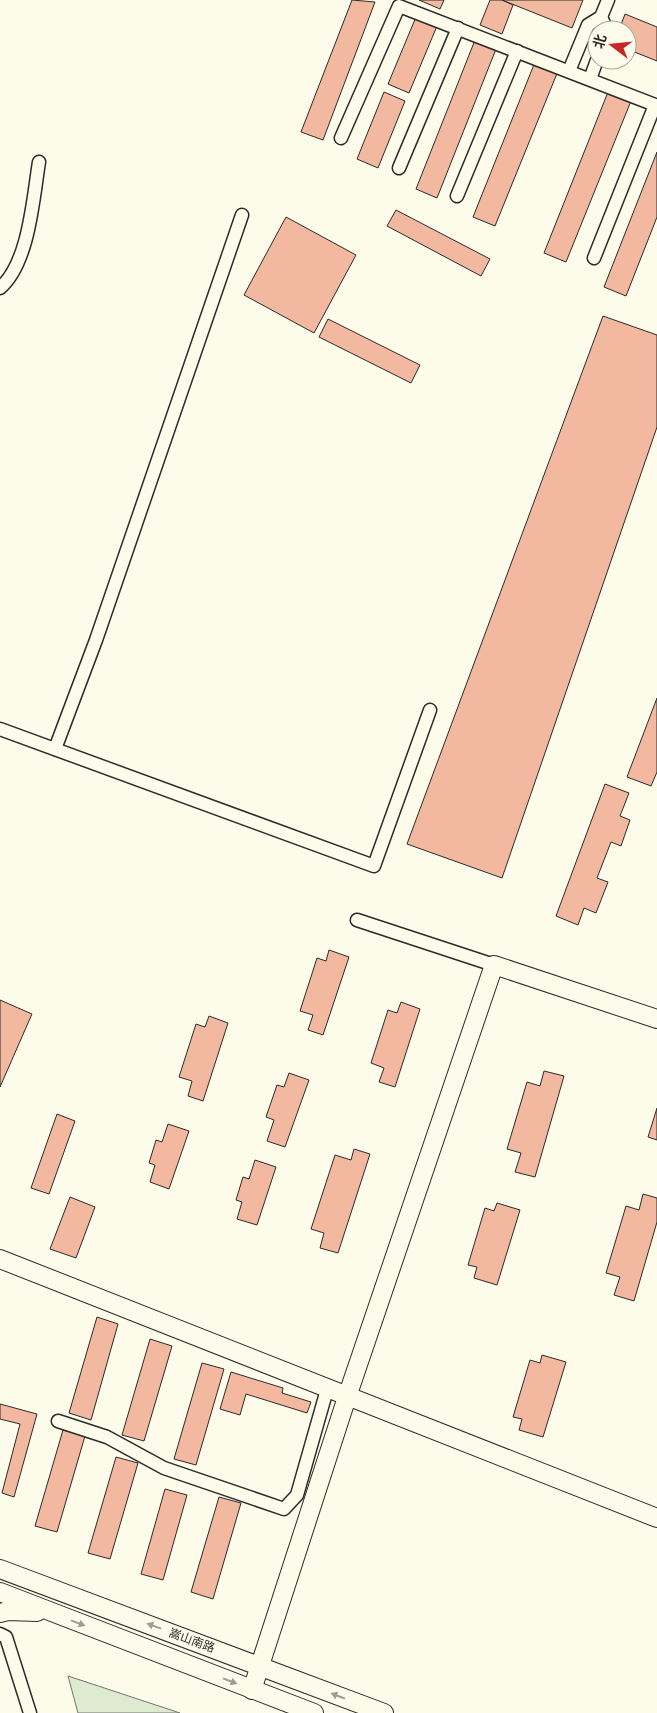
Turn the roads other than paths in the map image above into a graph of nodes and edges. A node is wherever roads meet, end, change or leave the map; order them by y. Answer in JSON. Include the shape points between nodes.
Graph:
{"nodes":[{"id":1,"x":608,"y":0,"type":"edge"},
{"id":2,"x":601,"y":17,"type":"junction"},
{"id":3,"x":602,"y":20,"type":"edge"},
{"id":4,"x":458,"y":28,"type":"junction"},
{"id":5,"x":517,"y":51,"type":"junction"},
{"id":6,"x":593,"y":70,"type":"edge"},
{"id":7,"x":569,"y":71,"type":"junction"},
{"id":8,"x":590,"y":79,"type":"junction"},
{"id":9,"x":341,"y":138,"type":"dead end"},
{"id":10,"x":39,"y":162,"type":"dead end"},
{"id":11,"x":399,"y":168,"type":"dead end"},
{"id":12,"x":457,"y":196,"type":"dead end"},
{"id":13,"x":242,"y":216,"type":"dead end"},
{"id":14,"x":594,"y":258,"type":"dead end"},
{"id":15,"x":0,"y":288,"type":"edge"},
{"id":16,"x":430,"y":710,"type":"dead end"},
{"id":17,"x":0,"y":729,"type":"edge"},
{"id":18,"x":55,"y":749,"type":"junction"},
{"id":19,"x":357,"y":920,"type":"dead end"},
{"id":20,"x":494,"y":965,"type":"junction"},
{"id":21,"x":657,"y":1019,"type":"edge"},
{"id":22,"x":0,"y":1259,"type":"edge"},
{"id":23,"x":328,"y":1386,"type":"junction"},
{"id":24,"x":348,"y":1394,"type":"junction"},
{"id":25,"x":58,"y":1421,"type":"dead end"},
{"id":26,"x":657,"y":1518,"type":"edge"},
{"id":27,"x":0,"y":1569,"type":"edge"},
{"id":28,"x":0,"y":1592,"type":"edge"},
{"id":29,"x":50,"y":1612,"type":"junction"},
{"id":30,"x":0,"y":1613,"type":"edge"},
{"id":31,"x":0,"y":1634,"type":"edge"},
{"id":32,"x":260,"y":1666,"type":"junction"},
{"id":33,"x":252,"y":1690,"type":"junction"},
{"id":34,"x":30,"y":1713,"type":"edge"},
{"id":35,"x":314,"y":1713,"type":"edge"},
{"id":36,"x":384,"y":1713,"type":"edge"}],
"edges":[{"from":1,"to":2,"type":"street"},
{"from":2,"to":3,"type":"street"},
{"from":2,"to":7,"type":"street","via":[[588,25]]},
{"from":4,"to":5,"type":"street"},
{"from":4,"to":9,"type":"street","via":[[399,6]]},
{"from":4,"to":11,"type":"street"},
{"from":5,"to":7,"type":"street"},
{"from":5,"to":12,"type":"street"},
{"from":6,"to":8,"type":"street"},
{"from":7,"to":8,"type":"street"},
{"from":8,"to":14,"type":"street","via":[[655,105]]},
{"from":10,"to":15,"type":"street","via":[[27,232],[9,280]]},
{"from":13,"to":18,"type":"street","via":[[96,640]]},
{"from":16,"to":18,"type":"street","via":[[374,866]]},
{"from":17,"to":18,"type":"street"},
{"from":19,"to":20,"type":"street"},
{"from":20,"to":21,"type":"street"},
{"from":20,"to":24,"type":"street"},
{"from":22,"to":23,"type":"street"},
{"from":23,"to":24,"type":"street"},
{"from":23,"to":25,"type":"street","via":[[297,1495],[284,1509],[164,1468],[107,1437]]},
{"from":24,"to":26,"type":"street"},
{"from":24,"to":32,"type":"street"},
{"from":32,"to":27,"type":"street","name":"嵩山南路","one_way":true},
{"from":28,"to":29,"type":"street","name":"嵩山南路"},
{"from":29,"to":30,"type":"street"},
{"from":29,"to":33,"type":"street","name":"嵩山南路","one_way":true},
{"from":31,"to":34,"type":"street","via":[[6,1637]]},
{"from":32,"to":33,"type":"street"},
{"from":36,"to":32,"type":"street","name":"嵩山南路","one_way":true},
{"from":33,"to":35,"type":"street","name":"嵩山南路"}]}
